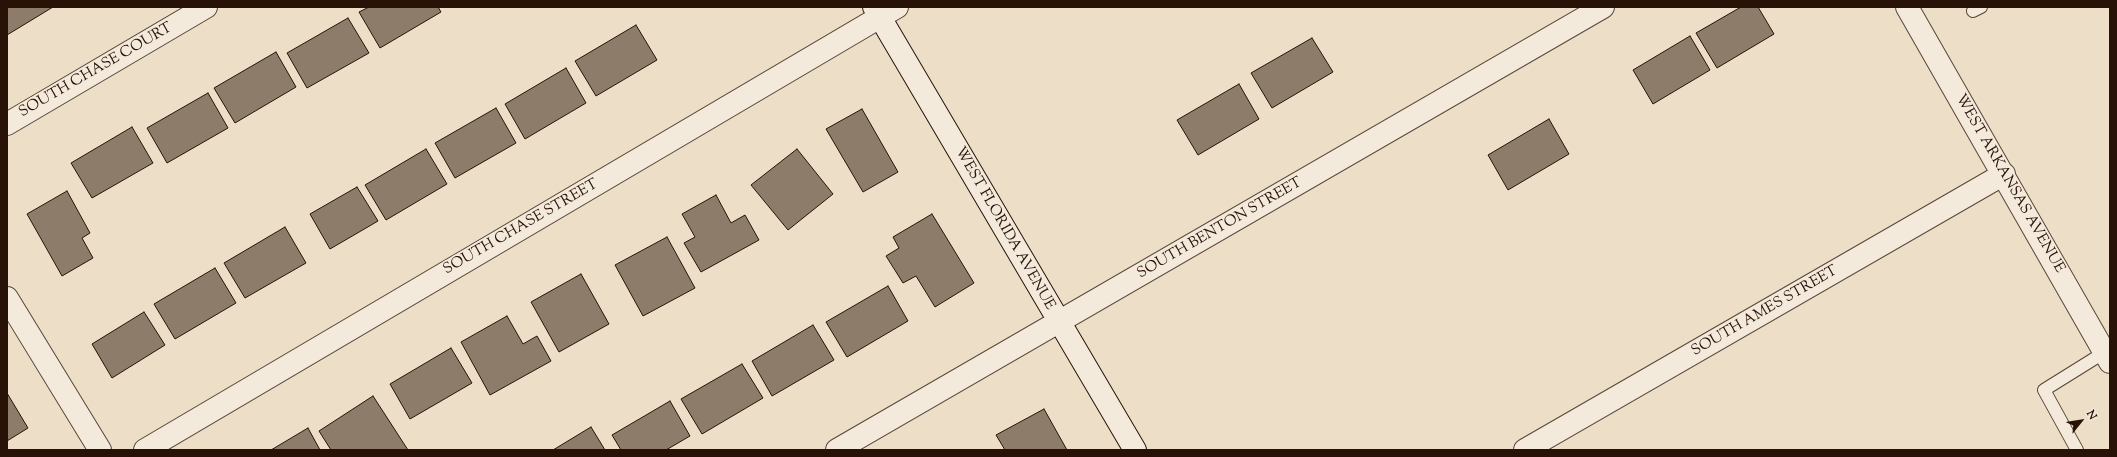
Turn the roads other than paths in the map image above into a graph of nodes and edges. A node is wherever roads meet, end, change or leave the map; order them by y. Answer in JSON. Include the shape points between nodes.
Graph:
{"nodes":[{"id":1,"x":206,"y":7,"type":"edge"},
{"id":2,"x":1603,"y":7,"type":"edge"},
{"id":3,"x":1907,"y":7,"type":"edge"},
{"id":4,"x":884,"y":10,"type":"edge"},
{"id":5,"x":7,"y":124,"type":"edge"},
{"id":6,"x":2004,"y":174,"type":"junction"},
{"id":7,"x":7,"y":298,"type":"edge"},
{"id":8,"x":1060,"y":322,"type":"junction"},
{"id":9,"x":2107,"y":357,"type":"edge"},
{"id":10,"x":100,"y":450,"type":"edge"},
{"id":11,"x":145,"y":450,"type":"edge"},
{"id":12,"x":837,"y":450,"type":"edge"},
{"id":13,"x":1135,"y":450,"type":"edge"},
{"id":14,"x":1525,"y":450,"type":"edge"},
{"id":15,"x":2077,"y":450,"type":"edge"}],
"edges":[{"from":1,"to":5,"type":"street","name":"SOUTH CHASE COURT"},
{"from":2,"to":8,"type":"street","name":"SOUTH BENTON STREET"},
{"from":3,"to":6,"type":"street","name":"WEST ARKANSAS AVENUE"},
{"from":4,"to":8,"type":"street","name":"WEST FLORIDA AVENUE"},
{"from":4,"to":11,"type":"street","name":"SOUTH CHASE STREET"},
{"from":6,"to":9,"type":"street","name":"WEST ARKANSAS AVENUE"},
{"from":6,"to":14,"type":"street","name":"SOUTH AMES STREET"},
{"from":7,"to":10,"type":"street"},
{"from":8,"to":12,"type":"street","name":"SOUTH BENTON STREET"},
{"from":8,"to":13,"type":"street","name":"WEST FLORIDA AVENUE"},
{"from":9,"to":15,"type":"lane","via":[[2044,390]]}]}
